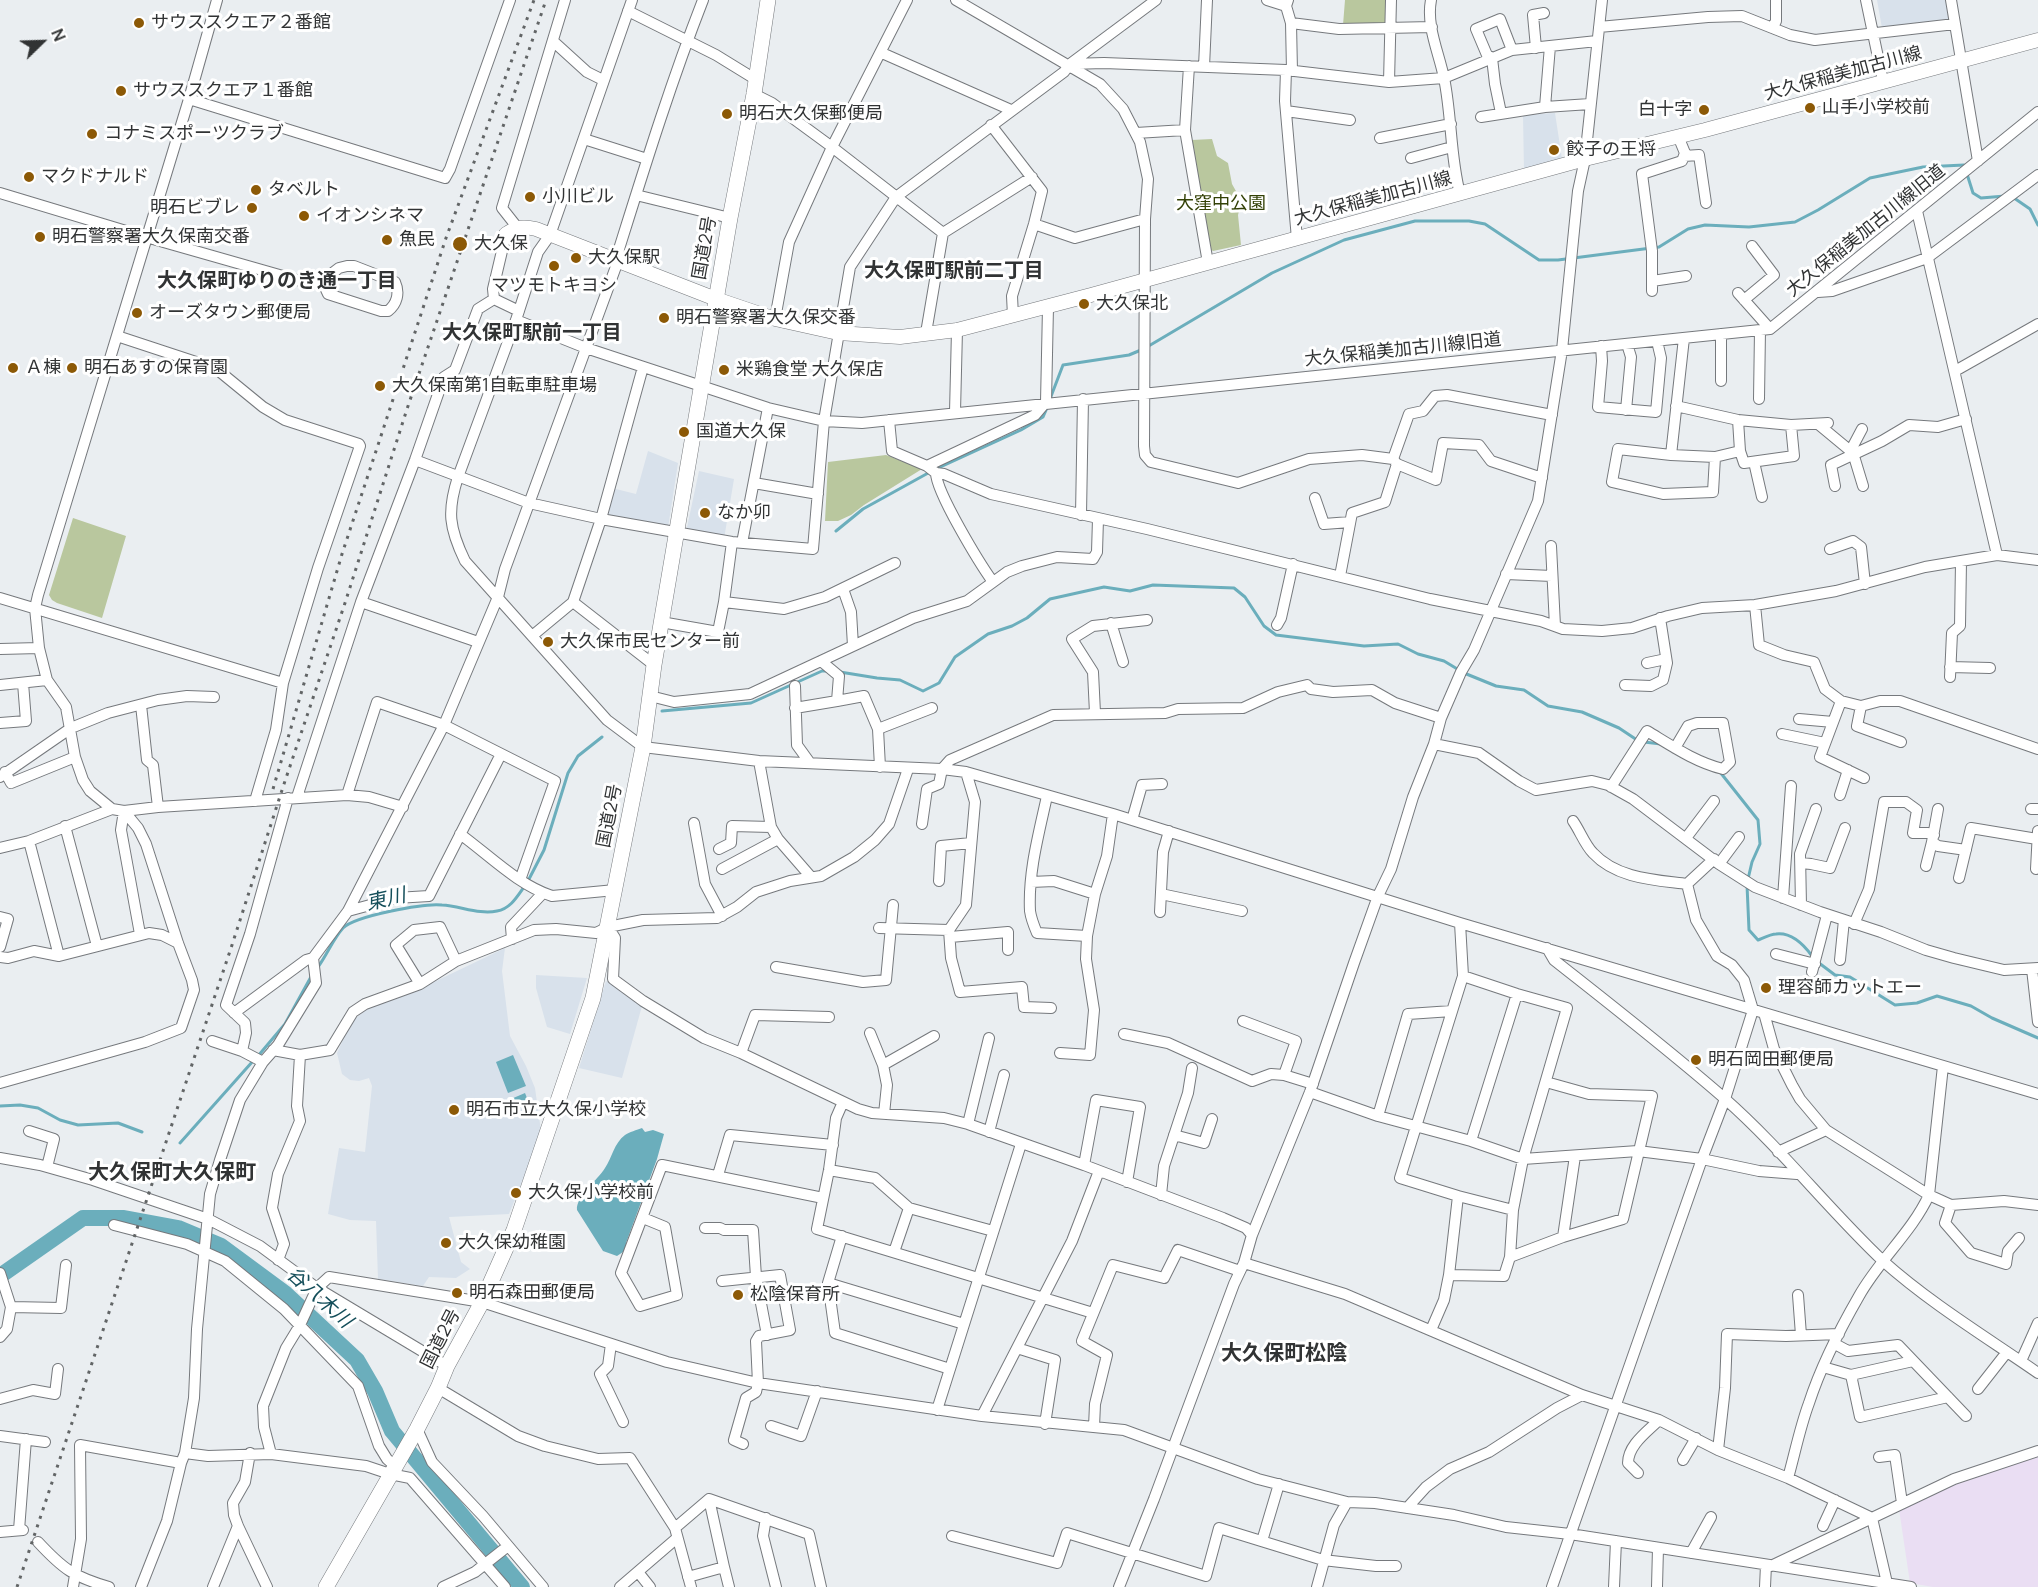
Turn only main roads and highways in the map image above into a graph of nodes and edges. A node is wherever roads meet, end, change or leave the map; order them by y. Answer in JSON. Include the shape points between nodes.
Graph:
{"nodes":[{"id":1,"x":768,"y":0,"type":"edge"},
{"id":2,"x":2038,"y":40,"type":"edge"},
{"id":3,"x":511,"y":231,"type":"road end"},
{"id":4,"x":716,"y":299,"type":"junction"},
{"id":5,"x":330,"y":1586,"type":"edge"}],
"edges":[{"from":1,"to":4,"type":"highway","name":"国道2号"},
{"from":2,"to":4,"type":"main road","name":"大久保稲美加古川線","via":[[957,330],[900,337],[838,333],[775,319]]},
{"from":3,"to":4,"type":"main road","name":"大久保稲美加古川線","via":[[524,226]]},
{"from":4,"to":5,"type":"highway","name":"国道2号","via":[[643,747],[592,998],[514,1230],[482,1302]]}]}
